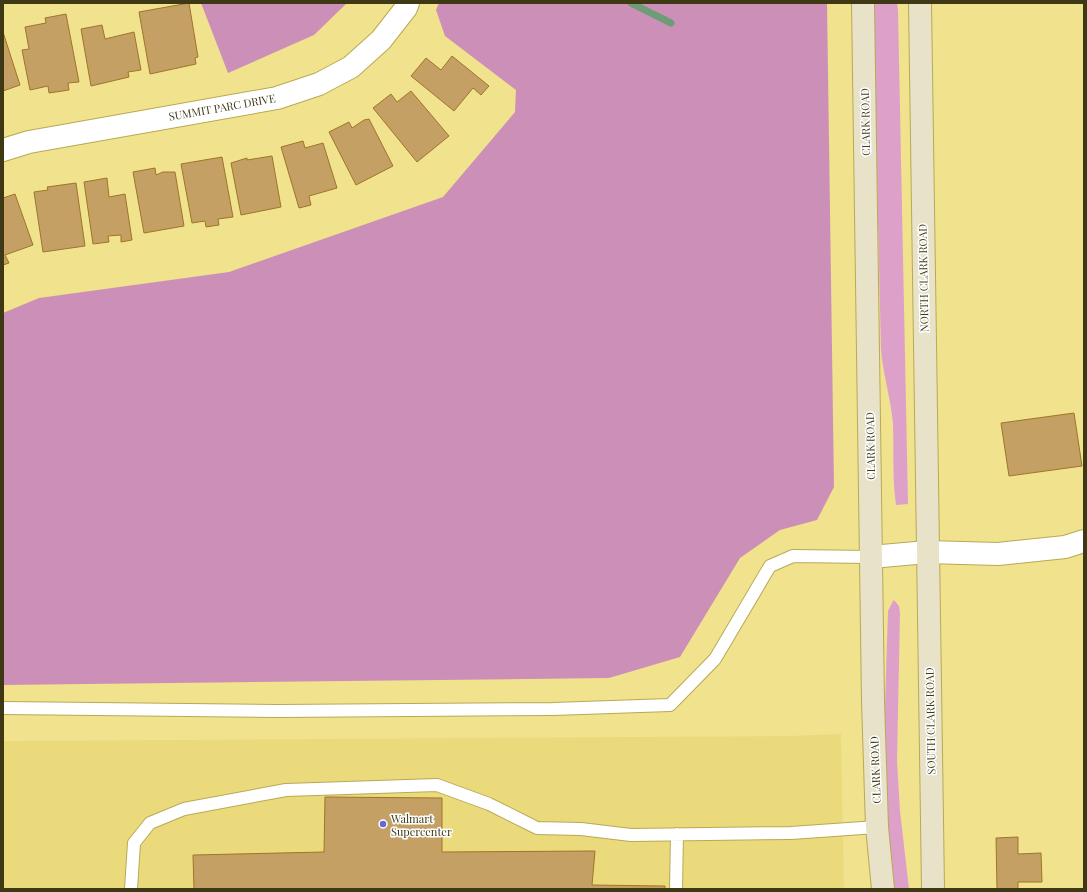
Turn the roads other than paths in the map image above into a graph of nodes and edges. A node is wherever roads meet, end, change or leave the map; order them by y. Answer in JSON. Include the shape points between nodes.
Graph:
{"nodes":[{"id":1,"x":408,"y":3,"type":"edge"},
{"id":2,"x":863,"y":3,"type":"edge"},
{"id":3,"x":920,"y":3,"type":"edge"},
{"id":4,"x":3,"y":150,"type":"edge"},
{"id":5,"x":1084,"y":541,"type":"edge"},
{"id":6,"x":927,"y":552,"type":"junction"},
{"id":7,"x":871,"y":557,"type":"junction"},
{"id":8,"x":3,"y":708,"type":"edge"},
{"id":9,"x":876,"y":827,"type":"junction"},
{"id":10,"x":676,"y":834,"type":"junction"},
{"id":11,"x":131,"y":889,"type":"edge"},
{"id":12,"x":676,"y":889,"type":"edge"},
{"id":13,"x":883,"y":889,"type":"edge"},
{"id":14,"x":933,"y":889,"type":"edge"}],
"edges":[{"from":1,"to":4,"type":"street","name":"SUMMIT PARC DRIVE","via":[[381,40],[351,67],[319,84],[276,98],[29,142]]},
{"from":2,"to":7,"type":"main road","name":"CLARK ROAD"},
{"from":3,"to":6,"type":"main road","name":"NORTH CLARK ROAD"},
{"from":5,"to":6,"type":"street","via":[[1066,547],[998,554]]},
{"from":6,"to":7,"type":"street"},
{"from":6,"to":14,"type":"main road","name":"SOUTH CLARK ROAD"},
{"from":7,"to":8,"type":"lane","via":[[793,556],[770,566],[715,659],[670,705],[278,712]]},
{"from":7,"to":9,"type":"main road","name":"CLARK ROAD"},
{"from":9,"to":10,"type":"lane","via":[[791,833]]},
{"from":9,"to":13,"type":"main road","name":"CLARK ROAD"},
{"from":10,"to":11,"type":"lane","via":[[631,835],[581,829],[536,828],[489,804],[437,785],[286,790],[184,809],[150,823],[134,843]]},
{"from":10,"to":12,"type":"lane"}]}
